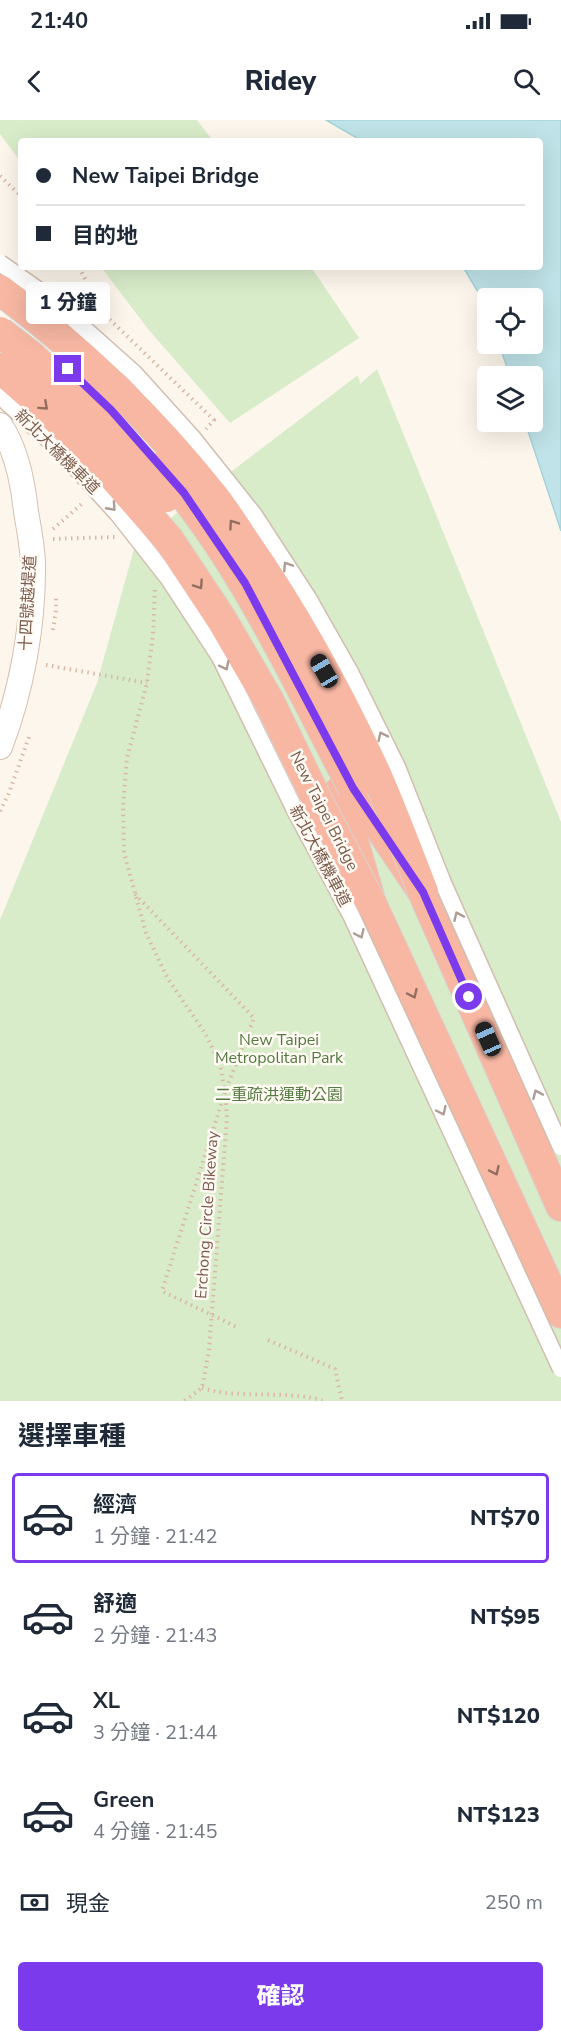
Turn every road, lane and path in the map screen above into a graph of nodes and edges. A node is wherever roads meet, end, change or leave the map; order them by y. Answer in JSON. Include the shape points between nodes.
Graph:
{"nodes":[{"id":1,"x":0,"y":176,"type":"edge"},
{"id":2,"x":18,"y":193,"type":"edge"},
{"id":3,"x":0,"y":262,"type":"edge"},
{"id":4,"x":80,"y":270,"type":"edge"},
{"id":5,"x":0,"y":290,"type":"edge"},
{"id":6,"x":100,"y":310,"type":"junction"},
{"id":7,"x":0,"y":313,"type":"edge"},
{"id":8,"x":103,"y":321,"type":"dead end"},
{"id":9,"x":0,"y":332,"type":"edge"},
{"id":10,"x":0,"y":368,"type":"edge"},
{"id":11,"x":0,"y":396,"type":"edge"},
{"id":12,"x":0,"y":425,"type":"edge"},
{"id":13,"x":201,"y":433,"type":"dead end"},
{"id":14,"x":85,"y":501,"type":"dead end"},
{"id":15,"x":53,"y":529,"type":"dead end"},
{"id":16,"x":119,"y":537,"type":"dead end"},
{"id":17,"x":53,"y":539,"type":"dead end"},
{"id":18,"x":155,"y":588,"type":"dead end"},
{"id":19,"x":46,"y":665,"type":"dead end"},
{"id":20,"x":147,"y":683,"type":"junction"},
{"id":21,"x":0,"y":747,"type":"edge"},
{"id":22,"x":423,"y":892,"type":"junction"},
{"id":23,"x":134,"y":893,"type":"junction"},
{"id":24,"x":371,"y":903,"type":"junction"},
{"id":25,"x":225,"y":1092,"type":"junction"},
{"id":26,"x":561,"y":1147,"type":"edge"},
{"id":27,"x":561,"y":1206,"type":"edge"},
{"id":28,"x":561,"y":1313,"type":"edge"},
{"id":29,"x":211,"y":1315,"type":"junction"},
{"id":30,"x":239,"y":1328,"type":"dead end"},
{"id":31,"x":268,"y":1340,"type":"dead end"},
{"id":32,"x":561,"y":1369,"type":"edge"},
{"id":33,"x":202,"y":1388,"type":"junction"},
{"id":34,"x":184,"y":1401,"type":"edge"},
{"id":35,"x":324,"y":1401,"type":"edge"},
{"id":36,"x":342,"y":1401,"type":"edge"}],
"edges":[{"from":1,"to":2,"type":"path"},
{"from":26,"to":3,"type":"street","one_way":true,"bridge":true,"via":[[443,883],[398,767],[308,598],[254,515],[135,374],[51,299]]},
{"from":4,"to":6,"type":"path"},
{"from":22,"to":5,"type":"highway","one_way":true,"bridge":true,"via":[[376,775],[324,671],[276,586],[222,507],[152,424],[91,363]]},
{"from":6,"to":8,"type":"path"},
{"from":6,"to":13,"type":"path","via":[[214,420]]},
{"from":7,"to":22,"type":"highway","bridge":true,"via":[[39,343],[111,410],[184,493],[245,583],[353,788]]},
{"from":9,"to":24,"type":"highway","bridge":true,"via":[[101,421],[173,505],[233,590],[339,792]]},
{"from":10,"to":24,"type":"highway","name":"New Taipei Bridge","one_way":true,"bridge":true,"via":[[106,468],[169,540],[269,701]]},
{"from":11,"to":32,"type":"street","name":"新北大橋機車道","one_way":true,"bridge":true,"via":[[59,448],[118,514],[169,579],[220,657],[351,915]]},
{"from":12,"to":21,"type":"street","name":"十四號越堤道","via":[[8,436],[23,481],[33,561],[27,646],[11,720]]},
{"from":14,"to":15,"type":"path"},
{"from":16,"to":17,"type":"path"},
{"from":18,"to":20,"type":"path","name":"Erchong Circle Bikeway"},
{"from":19,"to":20,"type":"path"},
{"from":20,"to":23,"type":"path","name":"Erchong Circle Bikeway","via":[[127,758],[123,806],[124,853]]},
{"from":22,"to":27,"type":"highway"},
{"from":23,"to":25,"type":"path","name":"Erchong Circle Bikeway","via":[[146,933],[168,979],[205,1033],[220,1064]]},
{"from":23,"to":25,"type":"path","via":[[254,1018]]},
{"from":24,"to":28,"type":"highway","name":"New Taipei Bridge","one_way":true},
{"from":25,"to":29,"type":"path","name":"Erchong Circle Bikeway","via":[[227,1117]]},
{"from":25,"to":29,"type":"path","via":[[162,1291]]},
{"from":29,"to":30,"type":"path"},
{"from":29,"to":33,"type":"path","name":"Erchong Circle Bikeway"},
{"from":31,"to":36,"type":"path","via":[[335,1369]]},
{"from":33,"to":34,"type":"path"},
{"from":33,"to":35,"type":"path","via":[[222,1394]]}]}
